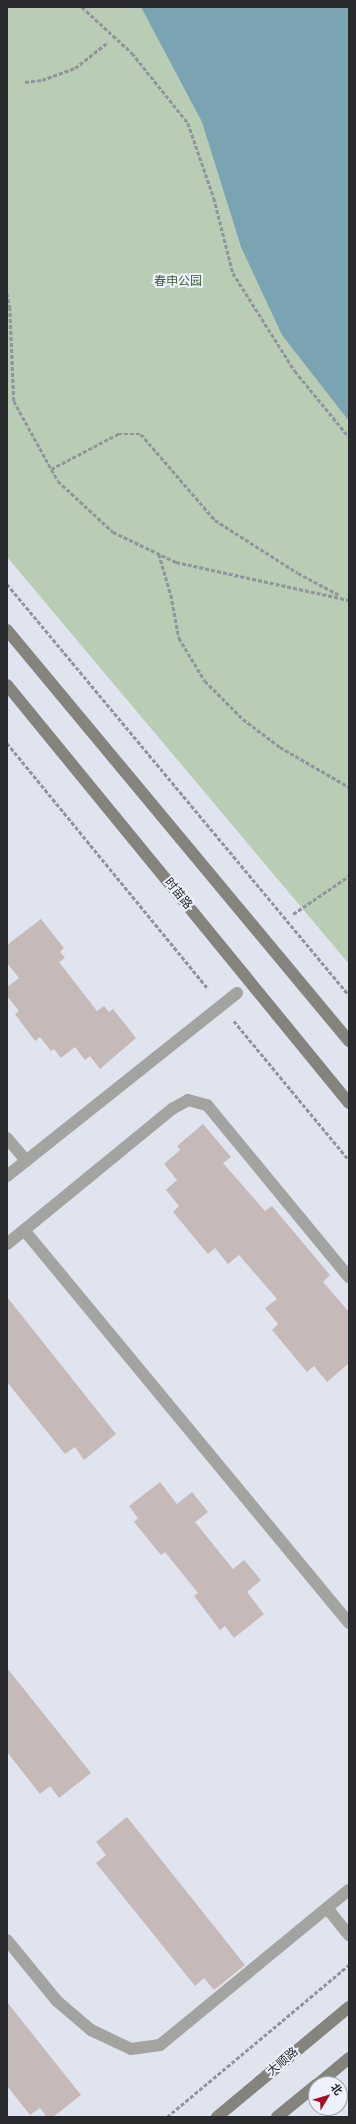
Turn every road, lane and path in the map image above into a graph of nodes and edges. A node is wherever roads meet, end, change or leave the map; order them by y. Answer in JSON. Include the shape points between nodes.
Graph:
{"nodes":[{"id":1,"x":82,"y":7,"type":"edge"},
{"id":2,"x":108,"y":42,"type":"dead end"},
{"id":3,"x":25,"y":82,"type":"dead end"},
{"id":4,"x":7,"y":293,"type":"edge"},
{"id":5,"x":349,"y":437,"type":"edge"},
{"id":6,"x":51,"y":469,"type":"junction"},
{"id":7,"x":159,"y":554,"type":"junction"},
{"id":8,"x":7,"y":584,"type":"edge"},
{"id":9,"x":343,"y":597,"type":"junction"},
{"id":10,"x":349,"y":600,"type":"edge"},
{"id":11,"x":7,"y":630,"type":"edge"},
{"id":12,"x":7,"y":685,"type":"edge"},
{"id":13,"x":7,"y":743,"type":"edge"},
{"id":14,"x":349,"y":787,"type":"edge"},
{"id":15,"x":349,"y":876,"type":"edge"},
{"id":16,"x":293,"y":914,"type":"dead end"},
{"id":17,"x":237,"y":993,"type":"dead end"},
{"id":18,"x":213,"y":995,"type":"dead end"},
{"id":19,"x":349,"y":995,"type":"edge"},
{"id":20,"x":234,"y":1020,"type":"dead end"},
{"id":21,"x":349,"y":1041,"type":"edge"},
{"id":22,"x":349,"y":1103,"type":"edge"},
{"id":23,"x":7,"y":1138,"type":"edge"},
{"id":24,"x":349,"y":1160,"type":"edge"},
{"id":25,"x":26,"y":1161,"type":"junction"},
{"id":26,"x":7,"y":1176,"type":"edge"},
{"id":27,"x":24,"y":1230,"type":"junction"},
{"id":28,"x":7,"y":1244,"type":"edge"},
{"id":29,"x":349,"y":1276,"type":"edge"},
{"id":30,"x":349,"y":1623,"type":"edge"},
{"id":31,"x":349,"y":1890,"type":"edge"},
{"id":32,"x":327,"y":1908,"type":"junction"},
{"id":33,"x":349,"y":1935,"type":"edge"},
{"id":34,"x":7,"y":1940,"type":"edge"},
{"id":35,"x":349,"y":1966,"type":"edge"},
{"id":36,"x":349,"y":2007,"type":"edge"},
{"id":37,"x":349,"y":2058,"type":"edge"},
{"id":38,"x":328,"y":2076,"type":"edge"},
{"id":39,"x":308,"y":2092,"type":"edge"},
{"id":40,"x":167,"y":2117,"type":"edge"},
{"id":41,"x":216,"y":2117,"type":"edge"},
{"id":42,"x":277,"y":2117,"type":"edge"}],
"edges":[{"from":1,"to":5,"type":"path","via":[[132,53],[188,123],[214,198],[233,274],[296,371]]},
{"from":2,"to":3,"type":"path","via":[[75,68],[42,80]]},
{"from":4,"to":6,"type":"path","via":[[10,307],[14,400]]},
{"from":6,"to":7,"type":"path","via":[[58,481],[113,532]]},
{"from":6,"to":9,"type":"path","via":[[118,434],[141,434],[215,520],[298,573]]},
{"from":7,"to":9,"type":"path","via":[[176,562]]},
{"from":7,"to":14,"type":"path","via":[[171,595],[178,638],[205,681],[243,719],[280,747]]},
{"from":8,"to":19,"type":"path"},
{"from":9,"to":10,"type":"path"},
{"from":11,"to":21,"type":"street"},
{"from":12,"to":22,"type":"street","name":"时苗路"},
{"from":13,"to":18,"type":"path"},
{"from":15,"to":16,"type":"path"},
{"from":17,"to":25,"type":"lane"},
{"from":20,"to":24,"type":"path"},
{"from":23,"to":25,"type":"lane"},
{"from":25,"to":26,"type":"lane"},
{"from":27,"to":28,"type":"lane"},
{"from":27,"to":29,"type":"lane","via":[[172,1109],[188,1100],[207,1105]]},
{"from":27,"to":30,"type":"lane"},
{"from":31,"to":32,"type":"lane"},
{"from":32,"to":33,"type":"lane"},
{"from":32,"to":34,"type":"lane","via":[[160,2045],[131,2049],[91,2030],[57,2001]]},
{"from":35,"to":40,"type":"path"},
{"from":36,"to":41,"type":"street","name":"大顺路"},
{"from":37,"to":38,"type":"street"},
{"from":39,"to":42,"type":"street"}]}
